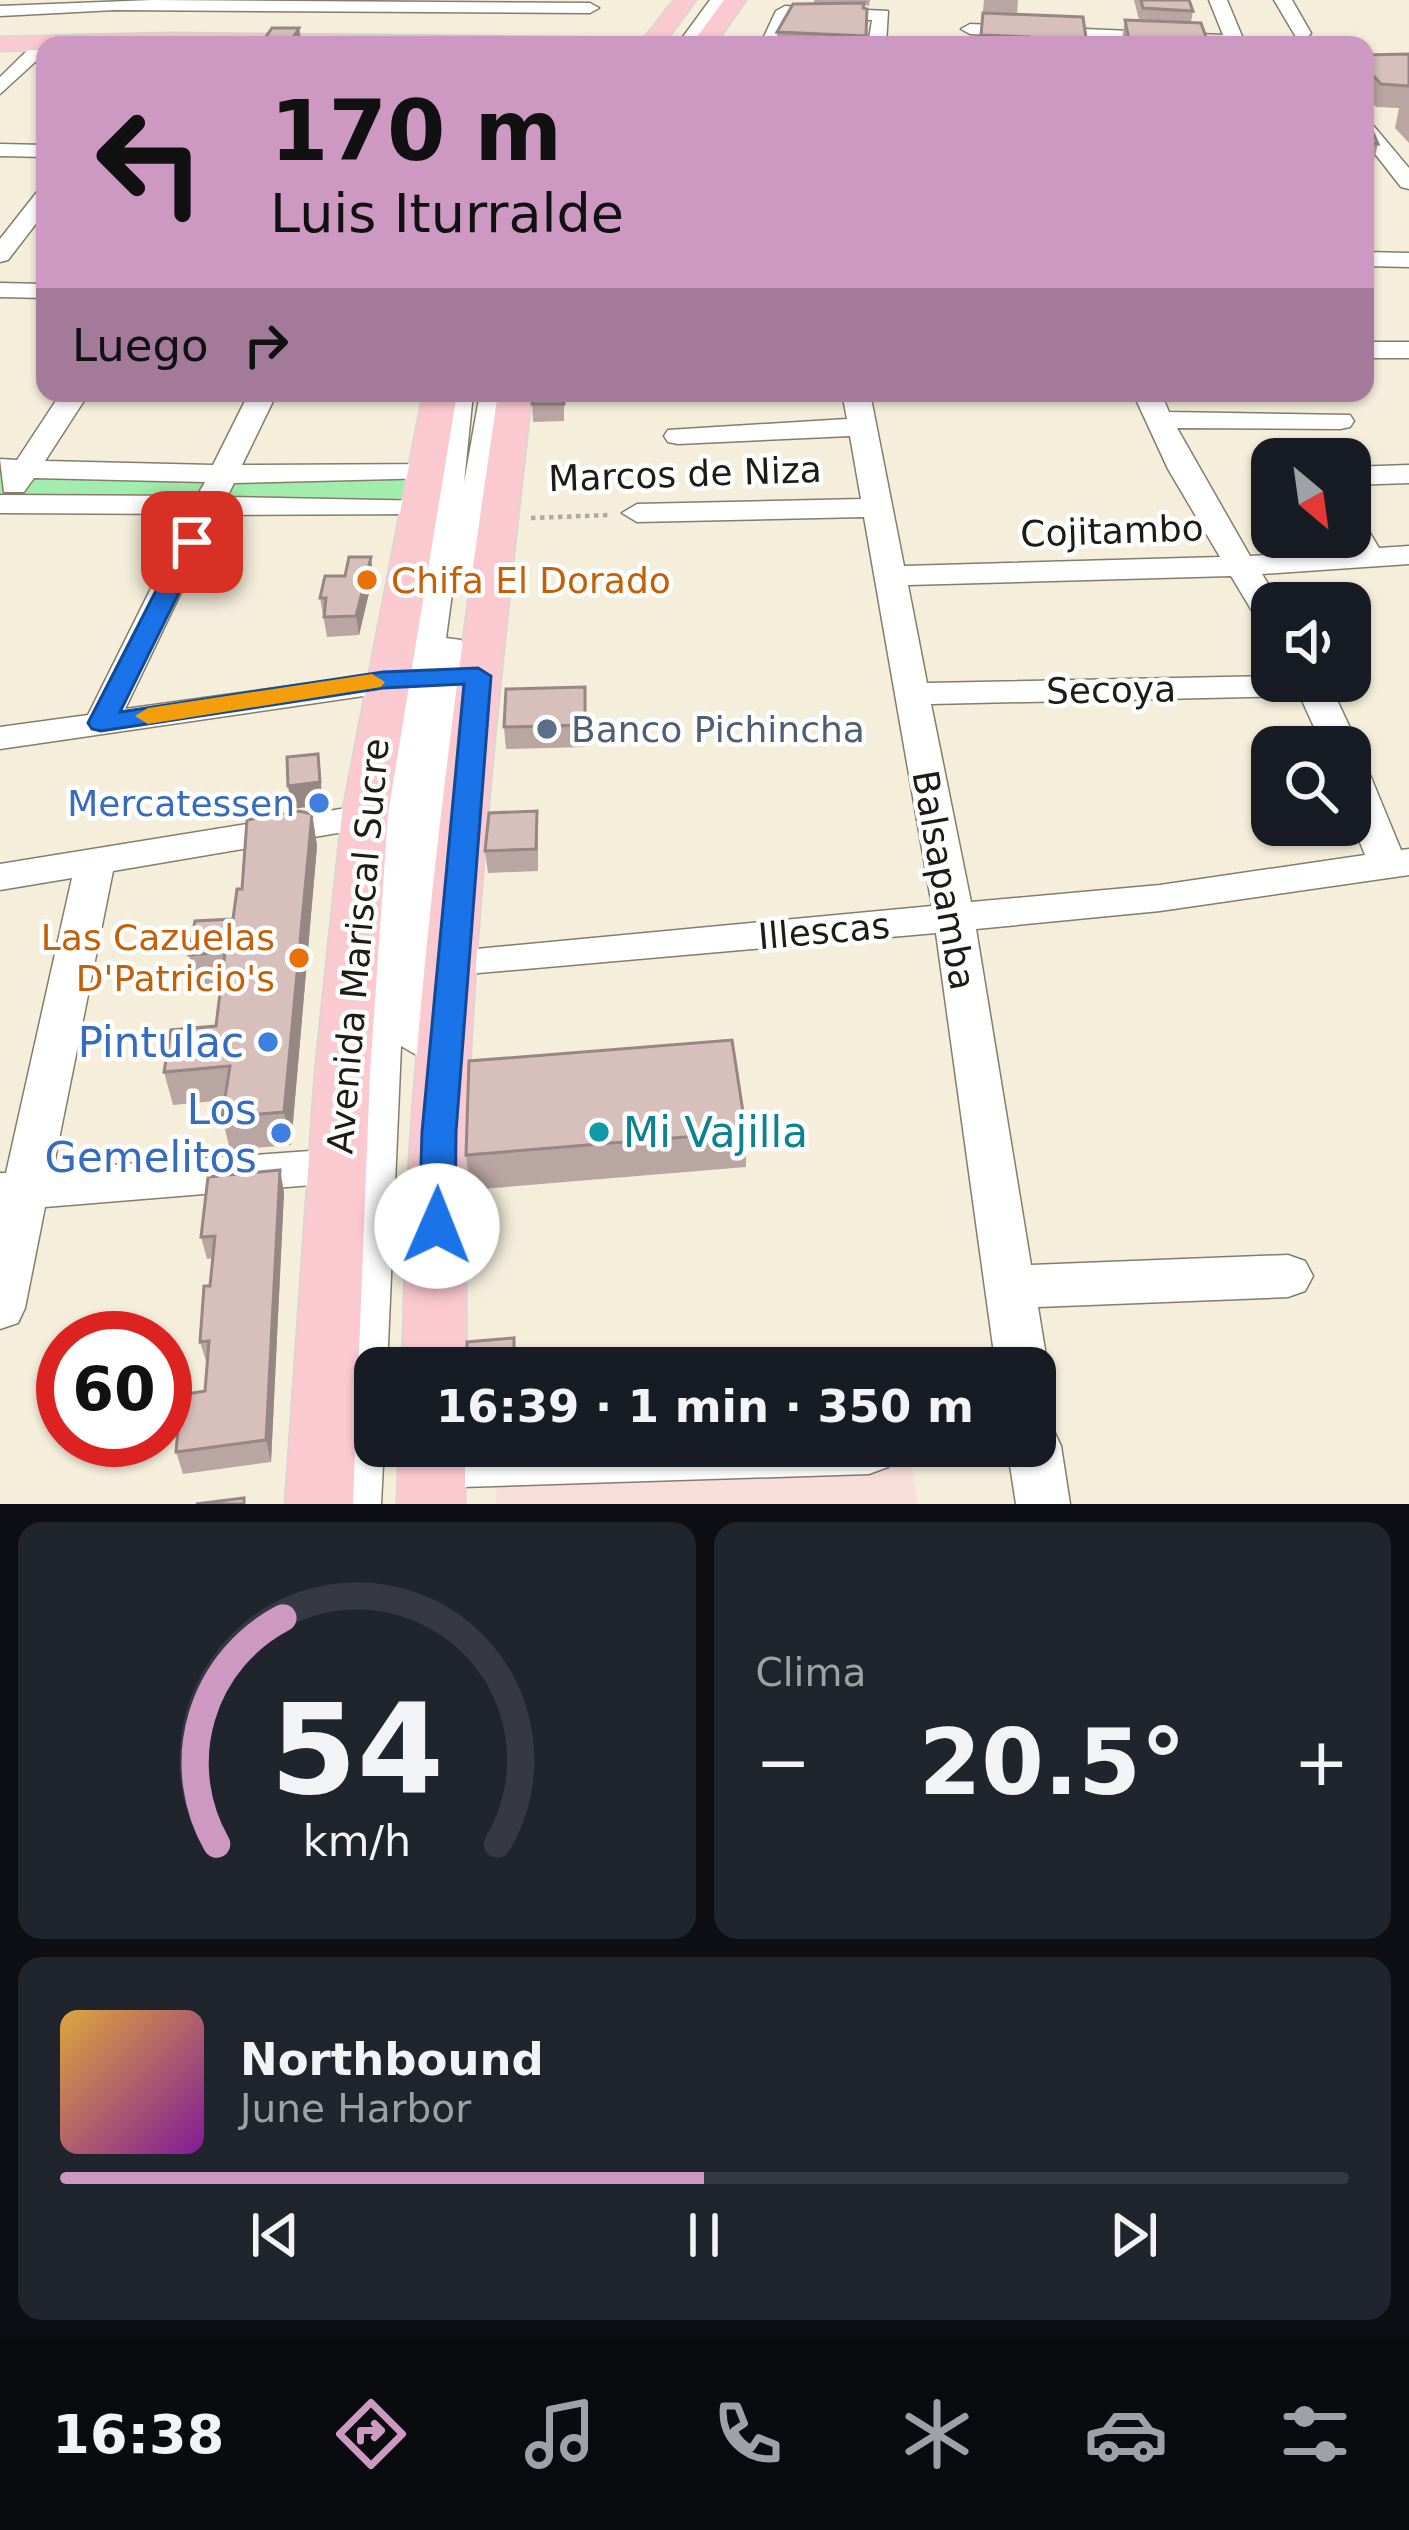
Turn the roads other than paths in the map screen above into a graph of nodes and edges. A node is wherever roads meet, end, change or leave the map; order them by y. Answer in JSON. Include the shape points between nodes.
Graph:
{"nodes":[{"id":1,"x":685,"y":0,"type":"edge"},
{"id":2,"x":698,"y":0,"type":"edge"},
{"id":3,"x":719,"y":0,"type":"edge"},
{"id":4,"x":735,"y":0,"type":"edge"},
{"id":5,"x":1218,"y":0,"type":"edge"},
{"id":6,"x":1283,"y":0,"type":"edge"},
{"id":7,"x":200,"y":3,"type":"edge"},
{"id":8,"x":300,"y":3,"type":"edge"},
{"id":9,"x":444,"y":8,"type":"junction"},
{"id":10,"x":590,"y":8,"type":"dead end"},
{"id":11,"x":0,"y":11,"type":"edge"},
{"id":12,"x":1125,"y":15,"type":"edge"},
{"id":13,"x":970,"y":30,"type":"edge"},
{"id":14,"x":1302,"y":33,"type":"dead end"},
{"id":15,"x":427,"y":36,"type":"edge"},
{"id":16,"x":656,"y":36,"type":"edge"},
{"id":17,"x":672,"y":36,"type":"edge"},
{"id":18,"x":693,"y":36,"type":"edge"},
{"id":19,"x":710,"y":36,"type":"edge"},
{"id":20,"x":774,"y":36,"type":"edge"},
{"id":21,"x":878,"y":36,"type":"edge"},
{"id":22,"x":1008,"y":36,"type":"edge"},
{"id":23,"x":1233,"y":36,"type":"joint"},
{"id":24,"x":36,"y":47,"type":"edge"},
{"id":25,"x":0,"y":48,"type":"edge"},
{"id":26,"x":36,"y":54,"type":"edge"},
{"id":27,"x":0,"y":88,"type":"edge"},
{"id":28,"x":1374,"y":139,"type":"edge"},
{"id":29,"x":0,"y":151,"type":"edge"},
{"id":30,"x":36,"y":151,"type":"edge"},
{"id":31,"x":1409,"y":182,"type":"edge"},
{"id":32,"x":36,"y":209,"type":"edge"},
{"id":33,"x":0,"y":255,"type":"edge"},
{"id":34,"x":1374,"y":259,"type":"edge"},
{"id":35,"x":1409,"y":260,"type":"edge"},
{"id":36,"x":0,"y":290,"type":"edge"},
{"id":37,"x":36,"y":291,"type":"edge"},
{"id":38,"x":1374,"y":350,"type":"edge"},
{"id":39,"x":1409,"y":350,"type":"edge"},
{"id":40,"x":68,"y":402,"type":"edge"},
{"id":41,"x":259,"y":402,"type":"edge"},
{"id":42,"x":438,"y":402,"type":"edge"},
{"id":43,"x":458,"y":402,"type":"edge"},
{"id":44,"x":492,"y":402,"type":"edge"},
{"id":45,"x":514,"y":402,"type":"edge"},
{"id":46,"x":858,"y":402,"type":"edge"},
{"id":47,"x":1152,"y":407,"type":"edge"},
{"id":48,"x":1340,"y":421,"type":"dead end"},
{"id":49,"x":862,"y":428,"type":"junction"},
{"id":50,"x":679,"y":436,"type":"dead end"},
{"id":51,"x":12,"y":469,"type":"edge"},
{"id":52,"x":225,"y":474,"type":"junction"},
{"id":53,"x":1409,"y":474,"type":"edge"},
{"id":54,"x":1371,"y":475,"type":"edge"},
{"id":55,"x":424,"y":489,"type":"junction"},
{"id":56,"x":211,"y":505,"type":"junction"},
{"id":57,"x":1,"y":506,"type":"edge"},
{"id":58,"x":877,"y":508,"type":"junction"},
{"id":59,"x":637,"y":513,"type":"road end"},
{"id":60,"x":1409,"y":555,"type":"edge"},
{"id":61,"x":1371,"y":557,"type":"edge"},
{"id":62,"x":1355,"y":558,"type":"edge"},
{"id":63,"x":1240,"y":566,"type":"junction"},
{"id":64,"x":889,"y":576,"type":"junction"},
{"id":65,"x":1251,"y":584,"type":"edge"},
{"id":66,"x":431,"y":678,"type":"junction"},
{"id":67,"x":1251,"y":685,"type":"edge"},
{"id":68,"x":909,"y":694,"type":"junction"},
{"id":69,"x":101,"y":723,"type":"junction"},
{"id":70,"x":0,"y":738,"type":"edge"},
{"id":71,"x":1371,"y":810,"type":"edge"},
{"id":72,"x":365,"y":817,"type":"junction"},
{"id":73,"x":95,"y":862,"type":"junction"},
{"id":74,"x":1398,"y":862,"type":"edge"},
{"id":75,"x":0,"y":877,"type":"edge"},
{"id":76,"x":954,"y":919,"type":"junction"},
{"id":77,"x":452,"y":964,"type":"junction"},
{"id":78,"x":338,"y":1167,"type":"junction"},
{"id":79,"x":13,"y":1191,"type":"edge"},
{"id":80,"x":1288,"y":1276,"type":"dead end"},
{"id":81,"x":1010,"y":1287,"type":"junction"},
{"id":82,"x":0,"y":1308,"type":"edge"},
{"id":83,"x":407,"y":1347,"type":"edge"},
{"id":84,"x":434,"y":1347,"type":"edge"},
{"id":85,"x":1019,"y":1347,"type":"edge"},
{"id":86,"x":537,"y":1467,"type":"edge"},
{"id":87,"x":1037,"y":1467,"type":"edge"},
{"id":88,"x":420,"y":1473,"type":"edge"},
{"id":89,"x":320,"y":1504,"type":"edge"},
{"id":90,"x":354,"y":1504,"type":"edge"},
{"id":91,"x":1043,"y":1504,"type":"edge"}],
"edges":[{"from":1,"to":16,"type":"main road"},
{"from":2,"to":17,"type":"street"},
{"from":3,"to":18,"type":"street"},
{"from":4,"to":19,"type":"main road"},
{"from":5,"to":23,"type":"street"},
{"from":6,"to":14,"type":"street"},
{"from":7,"to":8,"type":"street"},
{"from":7,"to":11,"type":"street"},
{"from":8,"to":9,"type":"street"},
{"from":9,"to":10,"type":"street"},
{"from":9,"to":15,"type":"street"},
{"from":12,"to":23,"type":"street","via":[[1127,31]]},
{"from":13,"to":22,"type":"street"},
{"from":20,"to":21,"type":"street","via":[[785,11],[882,15]]},
{"from":24,"to":25,"type":"main road"},
{"from":26,"to":27,"type":"street"},
{"from":28,"to":31,"type":"street"},
{"from":29,"to":30,"type":"street"},
{"from":32,"to":33,"type":"street"},
{"from":34,"to":35,"type":"street"},
{"from":36,"to":37,"type":"street"},
{"from":38,"to":39,"type":"street"},
{"from":40,"to":51,"type":"street"},
{"from":41,"to":52,"type":"street"},
{"from":42,"to":55,"type":"main road","name":"Avenida Mariscal Sucre"},
{"from":43,"to":66,"type":"street"},
{"from":44,"to":66,"type":"street"},
{"from":45,"to":66,"type":"main road","name":"Avenida Mariscal Sucre","via":[[496,520]]},
{"from":46,"to":49,"type":"street","name":"Balsapamba"},
{"from":47,"to":48,"type":"street"},
{"from":47,"to":63,"type":"street"},
{"from":49,"to":50,"type":"street"},
{"from":49,"to":58,"type":"street","name":"Balsapamba"},
{"from":51,"to":52,"type":"street"},
{"from":51,"to":57,"type":"street"},
{"from":52,"to":55,"type":"street"},
{"from":52,"to":56,"type":"street"},
{"from":53,"to":54,"type":"street"},
{"from":55,"to":56,"type":"street"},
{"from":55,"to":66,"type":"main road","name":"Avenida Mariscal Sucre"},
{"from":56,"to":57,"type":"street"},
{"from":56,"to":69,"type":"street"},
{"from":58,"to":59,"type":"street","name":"Marcos de Niza"},
{"from":58,"to":64,"type":"street","name":"Balsapamba"},
{"from":60,"to":61,"type":"street","name":"Cojitambo"},
{"from":62,"to":63,"type":"street","name":"Cojitambo"},
{"from":63,"to":64,"type":"street","name":"Cojitambo"},
{"from":63,"to":65,"type":"street"},
{"from":64,"to":68,"type":"street","name":"Balsapamba"},
{"from":66,"to":69,"type":"street"},
{"from":66,"to":72,"type":"main road","name":"Avenida Mariscal Sucre"},
{"from":66,"to":77,"type":"main road","name":"Avenida Mariscal Sucre"},
{"from":66,"to":83,"type":"street"},
{"from":66,"to":90,"type":"street","via":[[403,724],[392,830]]},
{"from":67,"to":68,"type":"street","name":"Secoya"},
{"from":68,"to":76,"type":"street","name":"Balsapamba"},
{"from":69,"to":70,"type":"street"},
{"from":71,"to":74,"type":"street"},
{"from":72,"to":73,"type":"street"},
{"from":72,"to":78,"type":"main road","name":"Avenida Mariscal Sucre"},
{"from":73,"to":75,"type":"street"},
{"from":73,"to":79,"type":"street"},
{"from":74,"to":76,"type":"street","name":"Illescas"},
{"from":76,"to":77,"type":"street","name":"Illescas"},
{"from":76,"to":81,"type":"street","name":"Balsapamba"},
{"from":77,"to":84,"type":"main road","name":"Avenida Mariscal Sucre"},
{"from":78,"to":79,"type":"street"},
{"from":78,"to":89,"type":"main road","name":"Avenida Mariscal Sucre"},
{"from":79,"to":82,"type":"street"},
{"from":80,"to":81,"type":"street"},
{"from":81,"to":85,"type":"street","name":"Balsapamba"},
{"from":86,"to":88,"type":"street"},
{"from":87,"to":91,"type":"street"}]}
